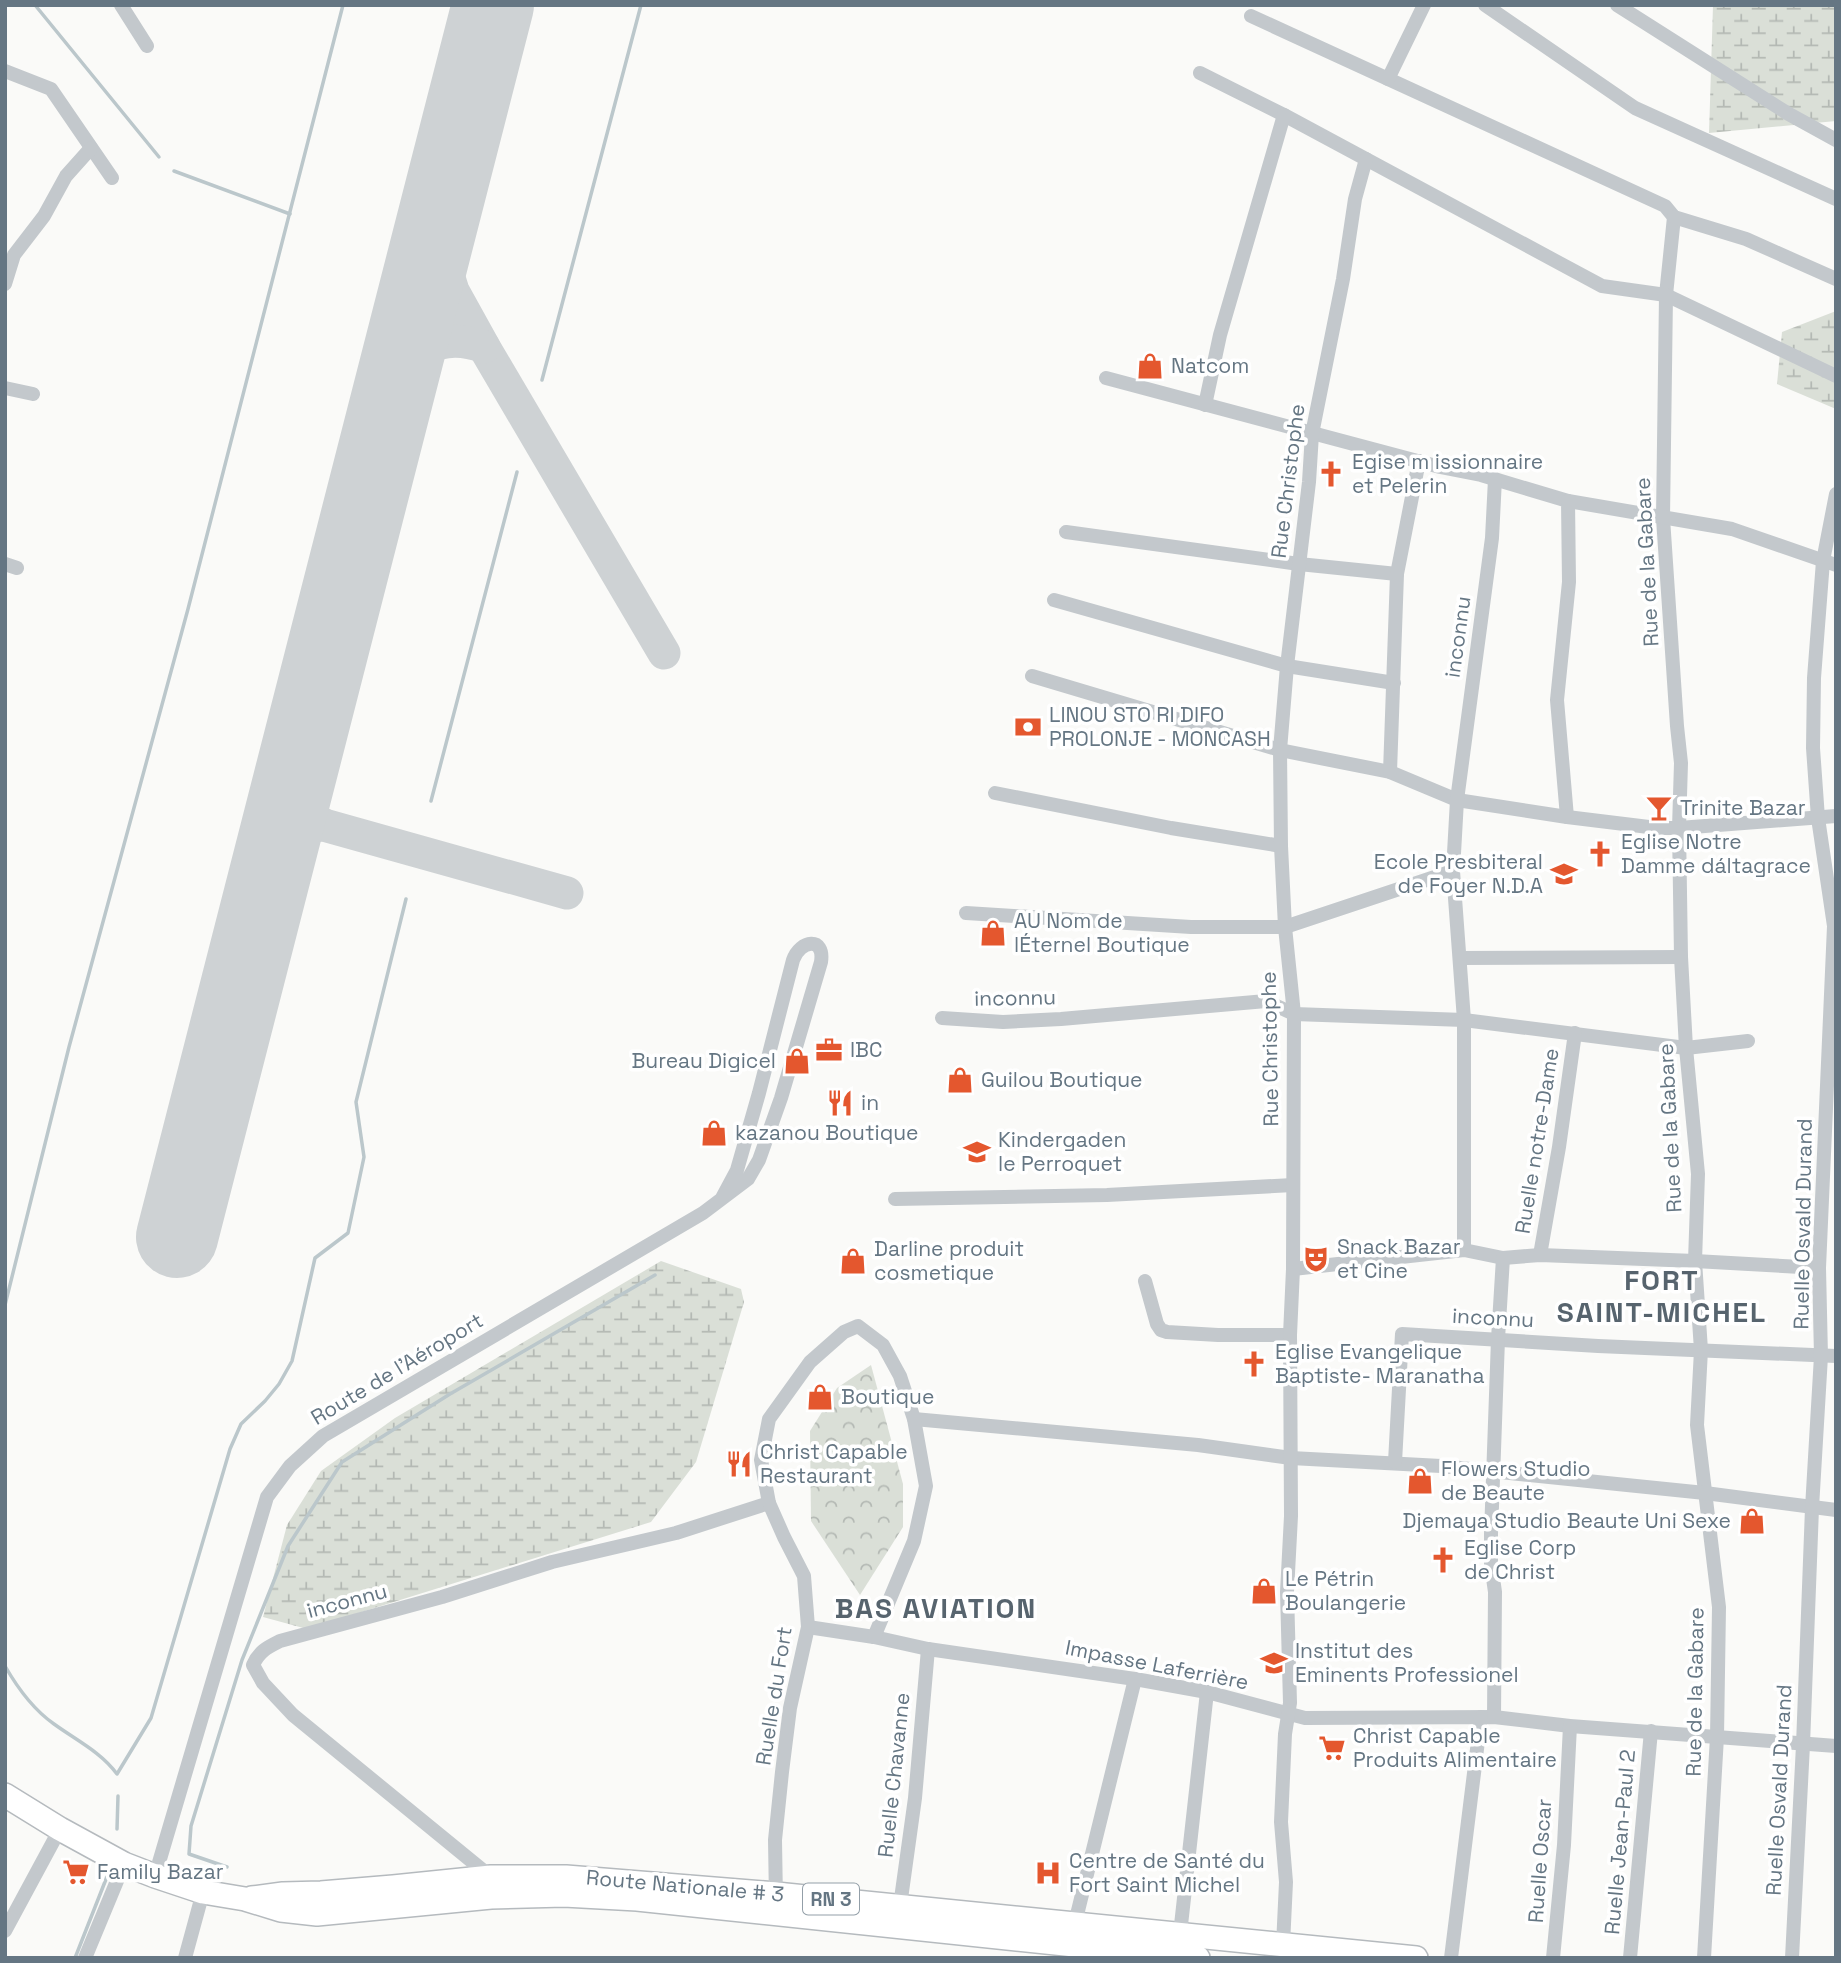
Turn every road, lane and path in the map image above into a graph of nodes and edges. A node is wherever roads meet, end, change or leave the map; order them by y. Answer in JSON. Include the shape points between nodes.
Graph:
{"nodes":[{"id":1,"x":121,"y":5,"type":"edge"},
{"id":2,"x":1424,"y":5,"type":"edge"},
{"id":3,"x":1485,"y":5,"type":"edge"},
{"id":4,"x":1617,"y":5,"type":"edge"},
{"id":5,"x":1251,"y":16,"type":"dead end"},
{"id":6,"x":146,"y":46,"type":"dead end"},
{"id":7,"x":5,"y":72,"type":"edge"},
{"id":8,"x":1200,"y":73,"type":"dead end"},
{"id":9,"x":1388,"y":79,"type":"junction"},
{"id":10,"x":1284,"y":115,"type":"junction"},
{"id":11,"x":1836,"y":139,"type":"edge"},
{"id":12,"x":91,"y":148,"type":"junction"},
{"id":13,"x":1366,"y":159,"type":"junction"},
{"id":14,"x":112,"y":178,"type":"dead end"},
{"id":15,"x":1836,"y":199,"type":"edge"},
{"id":16,"x":1674,"y":217,"type":"junction"},
{"id":17,"x":1836,"y":279,"type":"edge"},
{"id":18,"x":5,"y":284,"type":"edge"},
{"id":19,"x":1666,"y":295,"type":"junction"},
{"id":20,"x":1836,"y":376,"type":"edge"},
{"id":21,"x":1106,"y":378,"type":"dead end"},
{"id":22,"x":5,"y":388,"type":"edge"},
{"id":23,"x":33,"y":394,"type":"dead end"},
{"id":24,"x":1205,"y":405,"type":"junction"},
{"id":25,"x":1312,"y":433,"type":"junction"},
{"id":26,"x":1419,"y":461,"type":"junction"},
{"id":27,"x":1488,"y":477,"type":"junction"},
{"id":28,"x":1836,"y":494,"type":"edge"},
{"id":29,"x":1568,"y":501,"type":"junction"},
{"id":30,"x":1663,"y":519,"type":"junction"},
{"id":31,"x":1066,"y":533,"type":"dead end"},
{"id":32,"x":1829,"y":563,"type":"edge"},
{"id":33,"x":1299,"y":564,"type":"junction"},
{"id":34,"x":1397,"y":575,"type":"junction"},
{"id":35,"x":1054,"y":600,"type":"dead end"},
{"id":36,"x":1287,"y":666,"type":"junction"},
{"id":37,"x":1032,"y":676,"type":"dead end"},
{"id":38,"x":1394,"y":684,"type":"junction"},
{"id":39,"x":1280,"y":750,"type":"junction"},
{"id":40,"x":1390,"y":772,"type":"junction"},
{"id":41,"x":995,"y":793,"type":"dead end"},
{"id":42,"x":1457,"y":800,"type":"junction"},
{"id":43,"x":1836,"y":816,"type":"edge"},
{"id":44,"x":1567,"y":817,"type":"junction"},
{"id":45,"x":1818,"y":818,"type":"junction"},
{"id":46,"x":1679,"y":828,"type":"junction"},
{"id":47,"x":1281,"y":846,"type":"junction"},
{"id":48,"x":1453,"y":872,"type":"junction"},
{"id":49,"x":966,"y":913,"type":"dead end"},
{"id":50,"x":1835,"y":926,"type":"edge"},
{"id":51,"x":1285,"y":927,"type":"junction"},
{"id":52,"x":1681,"y":957,"type":"junction"},
{"id":53,"x":1460,"y":958,"type":"junction"},
{"id":54,"x":1294,"y":1014,"type":"junction"},
{"id":55,"x":942,"y":1018,"type":"dead end"},
{"id":56,"x":1464,"y":1020,"type":"junction"},
{"id":57,"x":1575,"y":1033,"type":"junction"},
{"id":58,"x":1748,"y":1041,"type":"dead end"},
{"id":59,"x":1686,"y":1048,"type":"junction"},
{"id":60,"x":1293,"y":1185,"type":"junction"},
{"id":61,"x":722,"y":1198,"type":"junction"},
{"id":62,"x":895,"y":1199,"type":"dead end"},
{"id":63,"x":1464,"y":1250,"type":"junction"},
{"id":64,"x":1540,"y":1255,"type":"junction"},
{"id":65,"x":1503,"y":1258,"type":"junction"},
{"id":66,"x":1695,"y":1261,"type":"junction"},
{"id":67,"x":1819,"y":1268,"type":"junction"},
{"id":68,"x":1293,"y":1269,"type":"junction"},
{"id":69,"x":1145,"y":1281,"type":"dead end"},
{"id":70,"x":1290,"y":1335,"type":"junction"},
{"id":71,"x":1498,"y":1339,"type":"junction"},
{"id":72,"x":1701,"y":1350,"type":"junction"},
{"id":73,"x":1828,"y":1356,"type":"edge"},
{"id":74,"x":914,"y":1419,"type":"junction"},
{"id":75,"x":1291,"y":1458,"type":"junction"},
{"id":76,"x":1395,"y":1462,"type":"junction"},
{"id":77,"x":1493,"y":1471,"type":"junction"},
{"id":78,"x":1705,"y":1493,"type":"junction"},
{"id":79,"x":769,"y":1503,"type":"junction"},
{"id":80,"x":1812,"y":1508,"type":"junction"},
{"id":81,"x":1836,"y":1510,"type":"edge"},
{"id":82,"x":808,"y":1627,"type":"junction"},
{"id":83,"x":874,"y":1637,"type":"junction"},
{"id":84,"x":928,"y":1649,"type":"junction"},
{"id":85,"x":1135,"y":1679,"type":"junction"},
{"id":86,"x":1207,"y":1692,"type":"junction"},
{"id":87,"x":1289,"y":1713,"type":"junction"},
{"id":88,"x":1488,"y":1717,"type":"junction"},
{"id":89,"x":1570,"y":1726,"type":"junction"},
{"id":90,"x":1651,"y":1731,"type":"junction"},
{"id":91,"x":1717,"y":1737,"type":"junction"},
{"id":92,"x":1803,"y":1745,"type":"junction"},
{"id":93,"x":1836,"y":1746,"type":"edge"},
{"id":94,"x":5,"y":1795,"type":"edge"},
{"id":95,"x":60,"y":1829,"type":"junction"},
{"id":96,"x":124,"y":1864,"type":"junction"},
{"id":97,"x":155,"y":1876,"type":"junction"},
{"id":98,"x":491,"y":1877,"type":"junction"},
{"id":99,"x":204,"y":1892,"type":"junction"},
{"id":100,"x":245,"y":1899,"type":"junction"},
{"id":101,"x":776,"y":1903,"type":"junction"},
{"id":102,"x":900,"y":1906,"type":"junction"},
{"id":103,"x":1075,"y":1923,"type":"junction"},
{"id":104,"x":1013,"y":1928,"type":"junction"},
{"id":105,"x":5,"y":1931,"type":"edge"},
{"id":106,"x":1180,"y":1934,"type":"junction"},
{"id":107,"x":1283,"y":1945,"type":"junction"},
{"id":108,"x":85,"y":1958,"type":"edge"},
{"id":109,"x":185,"y":1958,"type":"edge"},
{"id":110,"x":1198,"y":1958,"type":"edge"},
{"id":111,"x":1416,"y":1958,"type":"edge"},
{"id":112,"x":1451,"y":1958,"type":"edge"},
{"id":113,"x":1553,"y":1958,"type":"edge"},
{"id":114,"x":1630,"y":1958,"type":"edge"},
{"id":115,"x":1704,"y":1958,"type":"edge"},
{"id":116,"x":1792,"y":1958,"type":"edge"}],
"edges":[{"from":1,"to":6,"type":"street"},
{"from":2,"to":9,"type":"street"},
{"from":3,"to":15,"type":"street","via":[[1635,108]]},
{"from":4,"to":11,"type":"street"},
{"from":5,"to":9,"type":"street"},
{"from":7,"to":12,"type":"street","via":[[51,89]]},
{"from":8,"to":10,"type":"street"},
{"from":9,"to":16,"type":"street","via":[[1665,206]]},
{"from":10,"to":13,"type":"street"},
{"from":10,"to":24,"type":"street","via":[[1220,335]]},
{"from":12,"to":14,"type":"street"},
{"from":12,"to":18,"type":"street","via":[[66,176],[14,256]]},
{"from":13,"to":19,"type":"street","via":[[1602,286]]},
{"from":13,"to":25,"type":"street","name":"Rue Christophe"},
{"from":16,"to":17,"type":"street","via":[[1745,239]]},
{"from":16,"to":19,"type":"street","name":"Rue de la Gabare"},
{"from":19,"to":20,"type":"street"},
{"from":19,"to":30,"type":"street","name":"Rue de la Gabare"},
{"from":21,"to":24,"type":"street"},
{"from":22,"to":23,"type":"street"},
{"from":24,"to":25,"type":"street"},
{"from":25,"to":26,"type":"street"},
{"from":25,"to":33,"type":"street","name":"Rue Christophe"},
{"from":26,"to":27,"type":"street"},
{"from":26,"to":34,"type":"street"},
{"from":27,"to":29,"type":"street"},
{"from":27,"to":42,"type":"street","name":"inconnu","via":[[1492,538]]},
{"from":28,"to":32,"type":"street","name":"Ruelle Osvald Durand"},
{"from":29,"to":30,"type":"street"},
{"from":29,"to":44,"type":"street","via":[[1569,582],[1557,700]]},
{"from":30,"to":32,"type":"street","via":[[1732,529]]},
{"from":30,"to":46,"type":"street","name":"Rue de la Gabare","via":[[1681,763]]},
{"from":31,"to":33,"type":"street"},
{"from":32,"to":45,"type":"street","name":"Ruelle Osvald Durand","via":[[1814,678]]},
{"from":33,"to":34,"type":"street"},
{"from":33,"to":36,"type":"street","name":"Rue Christophe"},
{"from":34,"to":38,"type":"street"},
{"from":35,"to":36,"type":"street"},
{"from":36,"to":38,"type":"street"},
{"from":36,"to":39,"type":"street","name":"Rue Christophe"},
{"from":37,"to":39,"type":"street"},
{"from":38,"to":40,"type":"street"},
{"from":39,"to":40,"type":"street"},
{"from":39,"to":47,"type":"street","name":"Rue Christophe"},
{"from":40,"to":42,"type":"street"},
{"from":41,"to":47,"type":"street"},
{"from":42,"to":44,"type":"street"},
{"from":42,"to":48,"type":"street","name":"inconnu"},
{"from":43,"to":45,"type":"street"},
{"from":44,"to":46,"type":"street"},
{"from":45,"to":46,"type":"street"},
{"from":45,"to":50,"type":"street","name":"Ruelle Osvald Durand"},
{"from":46,"to":52,"type":"street","name":"Rue de la Gabare"},
{"from":47,"to":51,"type":"street","name":"Rue Christophe"},
{"from":48,"to":51,"type":"street"},
{"from":48,"to":53,"type":"street","name":"inconnu"},
{"from":49,"to":51,"type":"street","via":[[1191,928]]},
{"from":50,"to":67,"type":"street","name":"Ruelle Osvald Durand"},
{"from":51,"to":54,"type":"street","name":"Rue Christophe"},
{"from":52,"to":53,"type":"street"},
{"from":52,"to":59,"type":"street","name":"Rue de la Gabare"},
{"from":53,"to":56,"type":"street","name":"inconnu"},
{"from":54,"to":55,"type":"street","name":"inconnu","via":[[1266,1001],[1003,1022]]},
{"from":54,"to":56,"type":"street","name":"inconnu"},
{"from":54,"to":60,"type":"street","name":"Rue Christophe"},
{"from":56,"to":57,"type":"street","name":"inconnu"},
{"from":56,"to":63,"type":"street","name":"inconnu"},
{"from":57,"to":59,"type":"street","name":"inconnu"},
{"from":57,"to":64,"type":"street","name":"Ruelle notre-Dame"},
{"from":58,"to":59,"type":"street","name":"inconnu"},
{"from":59,"to":66,"type":"street","name":"Rue de la Gabare","via":[[1698,1174]]},
{"from":60,"to":62,"type":"street"},
{"from":60,"to":68,"type":"street","name":"Rue Christophe"},
{"from":61,"to":61,"type":"street","name":"Route de l'Aéroport","via":[[748,1179],[759,1160],[821,962],[820,948],[814,944],[801,946],[793,960],[737,1171]]},
{"from":61,"to":97,"type":"street","name":"Route de l'Aéroport","via":[[323,1436],[290,1466],[267,1497]]},
{"from":63,"to":65,"type":"street"},
{"from":63,"to":68,"type":"street"},
{"from":64,"to":65,"type":"street"},
{"from":64,"to":66,"type":"street"},
{"from":65,"to":71,"type":"street","name":"Ruelle notre-Dame"},
{"from":66,"to":67,"type":"street"},
{"from":66,"to":72,"type":"street","name":"Rue de la Gabare"},
{"from":67,"to":73,"type":"street","name":"Ruelle Osvald Durand"},
{"from":68,"to":70,"type":"street","name":"Rue Christophe"},
{"from":69,"to":70,"type":"street","via":[[1157,1324],[1167,1332]]},
{"from":70,"to":75,"type":"street","name":"Rue Christophe"},
{"from":71,"to":72,"type":"street","name":"inconnu"},
{"from":71,"to":76,"type":"street","name":"inconnu","via":[[1402,1334]]},
{"from":71,"to":77,"type":"street","name":"Ruelle notre-Dame"},
{"from":72,"to":73,"type":"street","name":"inconnu"},
{"from":72,"to":78,"type":"street","name":"Rue de la Gabare","via":[[1697,1425]]},
{"from":73,"to":80,"type":"street","name":"Ruelle Osvald Durand"},
{"from":74,"to":75,"type":"street"},
{"from":74,"to":79,"type":"street","name":"Ruelle du Fort","via":[[883,1345],[859,1326],[844,1332],[810,1362],[769,1419],[761,1460]]},
{"from":74,"to":83,"type":"street","name":"Ruelle du Fort","via":[[926,1486],[914,1541]]},
{"from":75,"to":76,"type":"street"},
{"from":75,"to":87,"type":"street","name":"Rue Christophe"},
{"from":76,"to":77,"type":"street"},
{"from":77,"to":78,"type":"street"},
{"from":77,"to":88,"type":"street","name":"Ruelle notre-Dame","via":[[1491,1564],[1495,1592]]},
{"from":78,"to":80,"type":"street"},
{"from":78,"to":91,"type":"street","name":"Rue de la Gabare","via":[[1719,1607]]},
{"from":79,"to":82,"type":"street","name":"Ruelle du Fort","via":[[804,1576]]},
{"from":79,"to":98,"type":"street","name":"inconnu","via":[[676,1533],[552,1562],[280,1641],[256,1657],[253,1665],[263,1684],[293,1715]]},
{"from":80,"to":81,"type":"street"},
{"from":80,"to":92,"type":"street","name":"Ruelle Osvald Durand"},
{"from":82,"to":83,"type":"street","name":"Impasse Laferrière"},
{"from":82,"to":101,"type":"street","name":"Ruelle du Fort","via":[[785,1746],[775,1840]]},
{"from":83,"to":84,"type":"street","name":"Impasse Laferrière"},
{"from":84,"to":85,"type":"street","name":"Impasse Laferrière"},
{"from":84,"to":102,"type":"street","name":"Ruelle Chavanne"},
{"from":85,"to":86,"type":"street","name":"Impasse Laferrière"},
{"from":85,"to":103,"type":"street"},
{"from":86,"to":87,"type":"street","name":"Impasse Laferrière"},
{"from":86,"to":106,"type":"street"},
{"from":87,"to":88,"type":"street","name":"Impasse Laferrière","via":[[1305,1718]]},
{"from":87,"to":107,"type":"street","name":"Rue Christophe","via":[[1281,1822],[1286,1882]]},
{"from":88,"to":89,"type":"street","name":"Impasse Laferrière"},
{"from":88,"to":112,"type":"street","name":"Ruelle notre-Dame"},
{"from":89,"to":90,"type":"street","name":"Impasse Laferrière"},
{"from":89,"to":113,"type":"street","name":"Ruelle Oscar"},
{"from":90,"to":91,"type":"street","name":"Impasse Laferrière"},
{"from":90,"to":114,"type":"street","name":"Ruelle Jean-Paul 2"},
{"from":91,"to":92,"type":"street","name":"Impasse Laferrière"},
{"from":91,"to":115,"type":"street","name":"Rue de la Gabare"},
{"from":92,"to":93,"type":"street","name":"Impasse Laferrière"},
{"from":92,"to":116,"type":"street","name":"Ruelle Osvald Durand"},
{"from":94,"to":95,"type":"main road","name":"Route Nationale # 3","number":"RN 3"},
{"from":95,"to":96,"type":"main road","name":"Route Nationale # 3","number":"RN 3"},
{"from":95,"to":105,"type":"street"},
{"from":96,"to":97,"type":"main road","name":"Route Nationale # 3","number":"RN 3"},
{"from":96,"to":108,"type":"street"},
{"from":97,"to":99,"type":"main road","name":"Route Nationale # 3","number":"RN 3"},
{"from":98,"to":100,"type":"main road","name":"Route Nationale # 3","number":"RN 3"},
{"from":98,"to":101,"type":"main road","name":"Route Nationale # 3","number":"RN 3","via":[[566,1877]]},
{"from":99,"to":100,"type":"main road","name":"Route Nationale # 3","number":"RN 3"},
{"from":99,"to":109,"type":"street"},
{"from":100,"to":101,"type":"main road","name":"Route Nationale # 3","number":"RN 3","via":[[317,1914],[491,1896]]},
{"from":101,"to":102,"type":"main road","name":"Route Nationale # 3","number":"RN 3"},
{"from":101,"to":104,"type":"main road","name":"Route Nationale # 3","number":"RN 3"},
{"from":102,"to":104,"type":"main road","name":"Route Nationale # 3","number":"RN 3"},
{"from":103,"to":104,"type":"main road","name":"Route Nationale # 3","number":"RN 3"},
{"from":103,"to":106,"type":"main road","name":"Route Nationale # 3","number":"RN 3"},
{"from":104,"to":110,"type":"main road","name":"Route Nationale # 3","number":"RN 3"},
{"from":106,"to":107,"type":"main road","name":"Route Nationale # 3","number":"RN 3"},
{"from":107,"to":111,"type":"main road","name":"Route Nationale # 3","number":"RN 3"}]}
